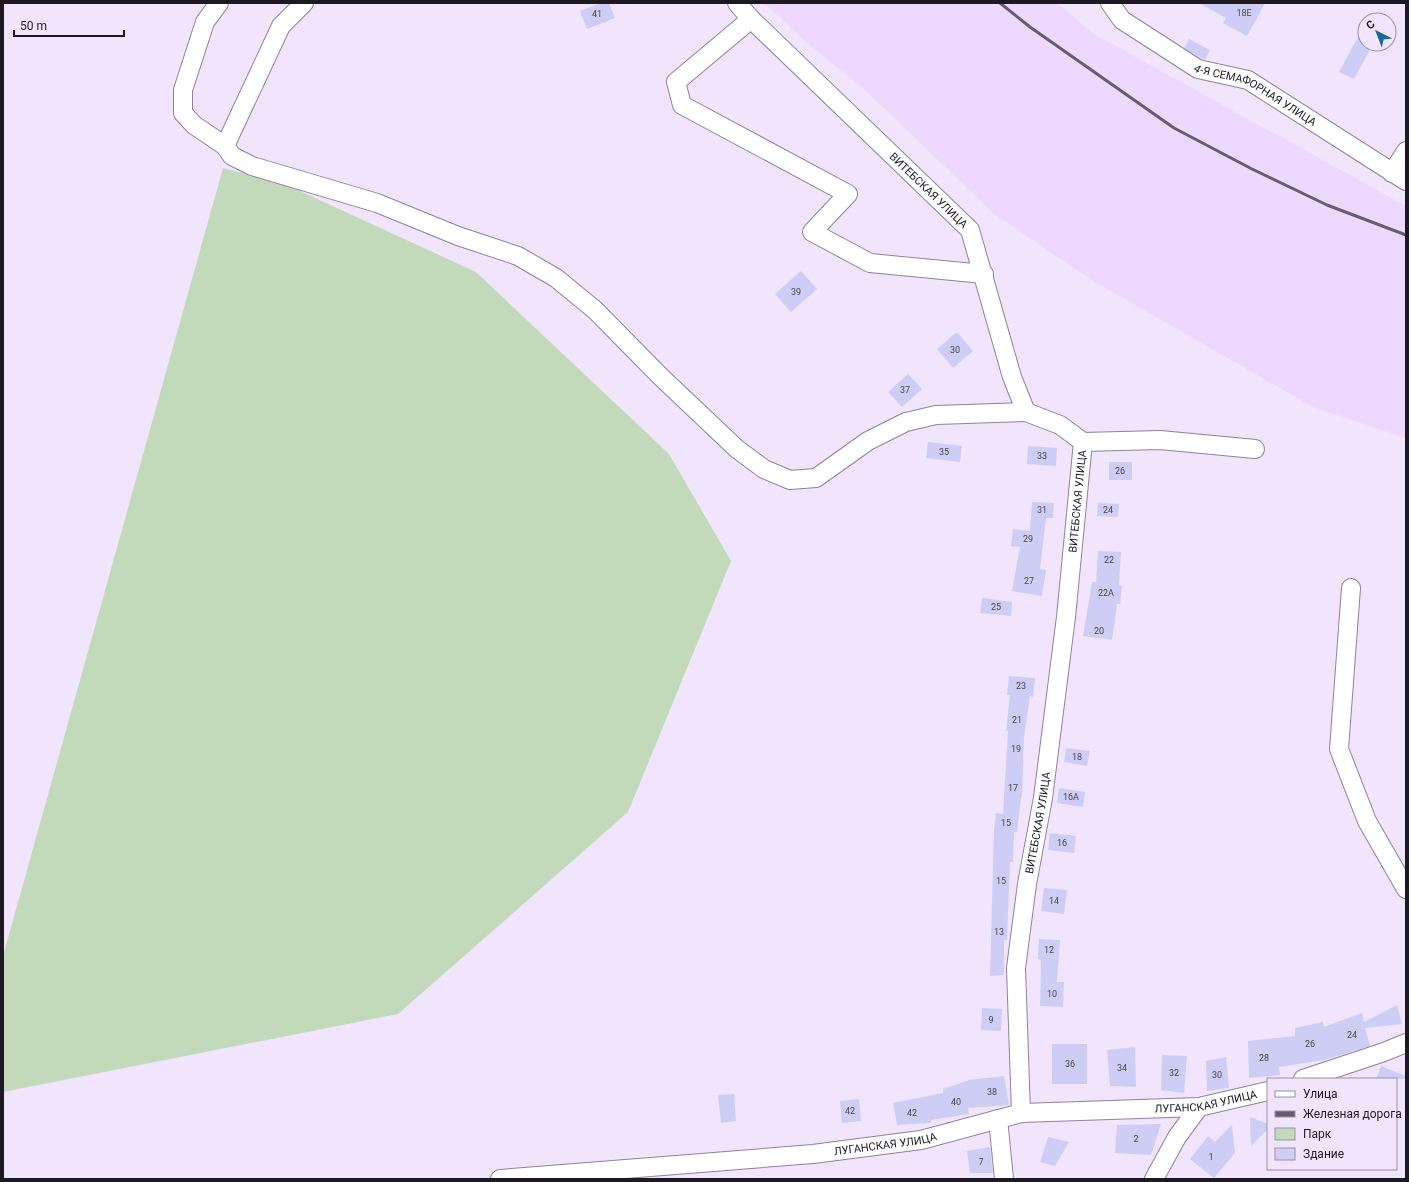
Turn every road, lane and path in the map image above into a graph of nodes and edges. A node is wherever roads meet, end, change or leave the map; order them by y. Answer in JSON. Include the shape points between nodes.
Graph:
{"nodes":[{"id":1,"x":219,"y":3,"type":"edge"},
{"id":2,"x":304,"y":3,"type":"edge"},
{"id":3,"x":737,"y":3,"type":"edge"},
{"id":4,"x":1110,"y":3,"type":"edge"},
{"id":5,"x":751,"y":19,"type":"junction"},
{"id":6,"x":225,"y":146,"type":"junction"},
{"id":7,"x":1406,"y":151,"type":"edge"},
{"id":8,"x":1399,"y":177,"type":"edge"},
{"id":9,"x":984,"y":274,"type":"junction"},
{"id":10,"x":1026,"y":412,"type":"junction"},
{"id":11,"x":1083,"y":442,"type":"junction"},
{"id":12,"x":1255,"y":449,"type":"dead end"},
{"id":13,"x":1351,"y":588,"type":"dead end"},
{"id":14,"x":1406,"y":889,"type":"edge"},
{"id":15,"x":1406,"y":1043,"type":"edge"},
{"id":16,"x":1306,"y":1078,"type":"edge"},
{"id":17,"x":1267,"y":1091,"type":"edge"},
{"id":18,"x":1199,"y":1106,"type":"junction"},
{"id":19,"x":1021,"y":1113,"type":"junction"},
{"id":20,"x":998,"y":1119,"type":"junction"},
{"id":21,"x":500,"y":1179,"type":"edge"},
{"id":22,"x":1004,"y":1179,"type":"edge"},
{"id":23,"x":1154,"y":1179,"type":"edge"}],
"edges":[{"from":1,"to":6,"type":"street","via":[[205,22],[183,90],[183,113],[194,125]]},
{"from":2,"to":6,"type":"street","via":[[281,26]]},
{"from":3,"to":5,"type":"street","name":"ВИТЕБСКАЯ УЛИЦА"},
{"from":4,"to":8,"type":"street","name":"4-Я СЕМАФОРНАЯ УЛИЦА","via":[[1122,20],[1198,69],[1248,80]]},
{"from":5,"to":9,"type":"street","name":"ВИТЕБСКАЯ УЛИЦА","via":[[970,230]]},
{"from":5,"to":9,"type":"street","via":[[676,82],[682,105],[848,194],[812,232],[870,263]]},
{"from":6,"to":10,"type":"street","via":[[232,156],[252,166],[378,203],[458,236],[518,256],[556,278],[595,310],[736,449],[764,469],[790,480],[816,478],[868,441],[906,422],[936,415]]},
{"from":7,"to":8,"type":"street"},
{"from":9,"to":10,"type":"street","name":"ВИТЕБСКАЯ УЛИЦА","via":[[1012,377]]},
{"from":10,"to":11,"type":"street","name":"ВИТЕБСКАЯ УЛИЦА","via":[[1060,425]]},
{"from":11,"to":12,"type":"street","via":[[1160,440]]},
{"from":11,"to":19,"type":"street","name":"ВИТЕБСКАЯ УЛИЦА","via":[[1066,617],[1043,798],[1027,884],[1016,968]]},
{"from":13,"to":14,"type":"street","via":[[1339,749],[1367,821]]},
{"from":15,"to":16,"type":"street"},
{"from":17,"to":18,"type":"street","name":"ЛУГАНСКАЯ УЛИЦА"},
{"from":18,"to":19,"type":"street","name":"ЛУГАНСКАЯ УЛИЦА"},
{"from":18,"to":23,"type":"street","via":[[1177,1137]]},
{"from":19,"to":20,"type":"street","name":"ЛУГАНСКАЯ УЛИЦА"},
{"from":20,"to":21,"type":"street","name":"ЛУГАНСКАЯ УЛИЦА","via":[[920,1140],[813,1154]]},
{"from":20,"to":22,"type":"street"}]}
